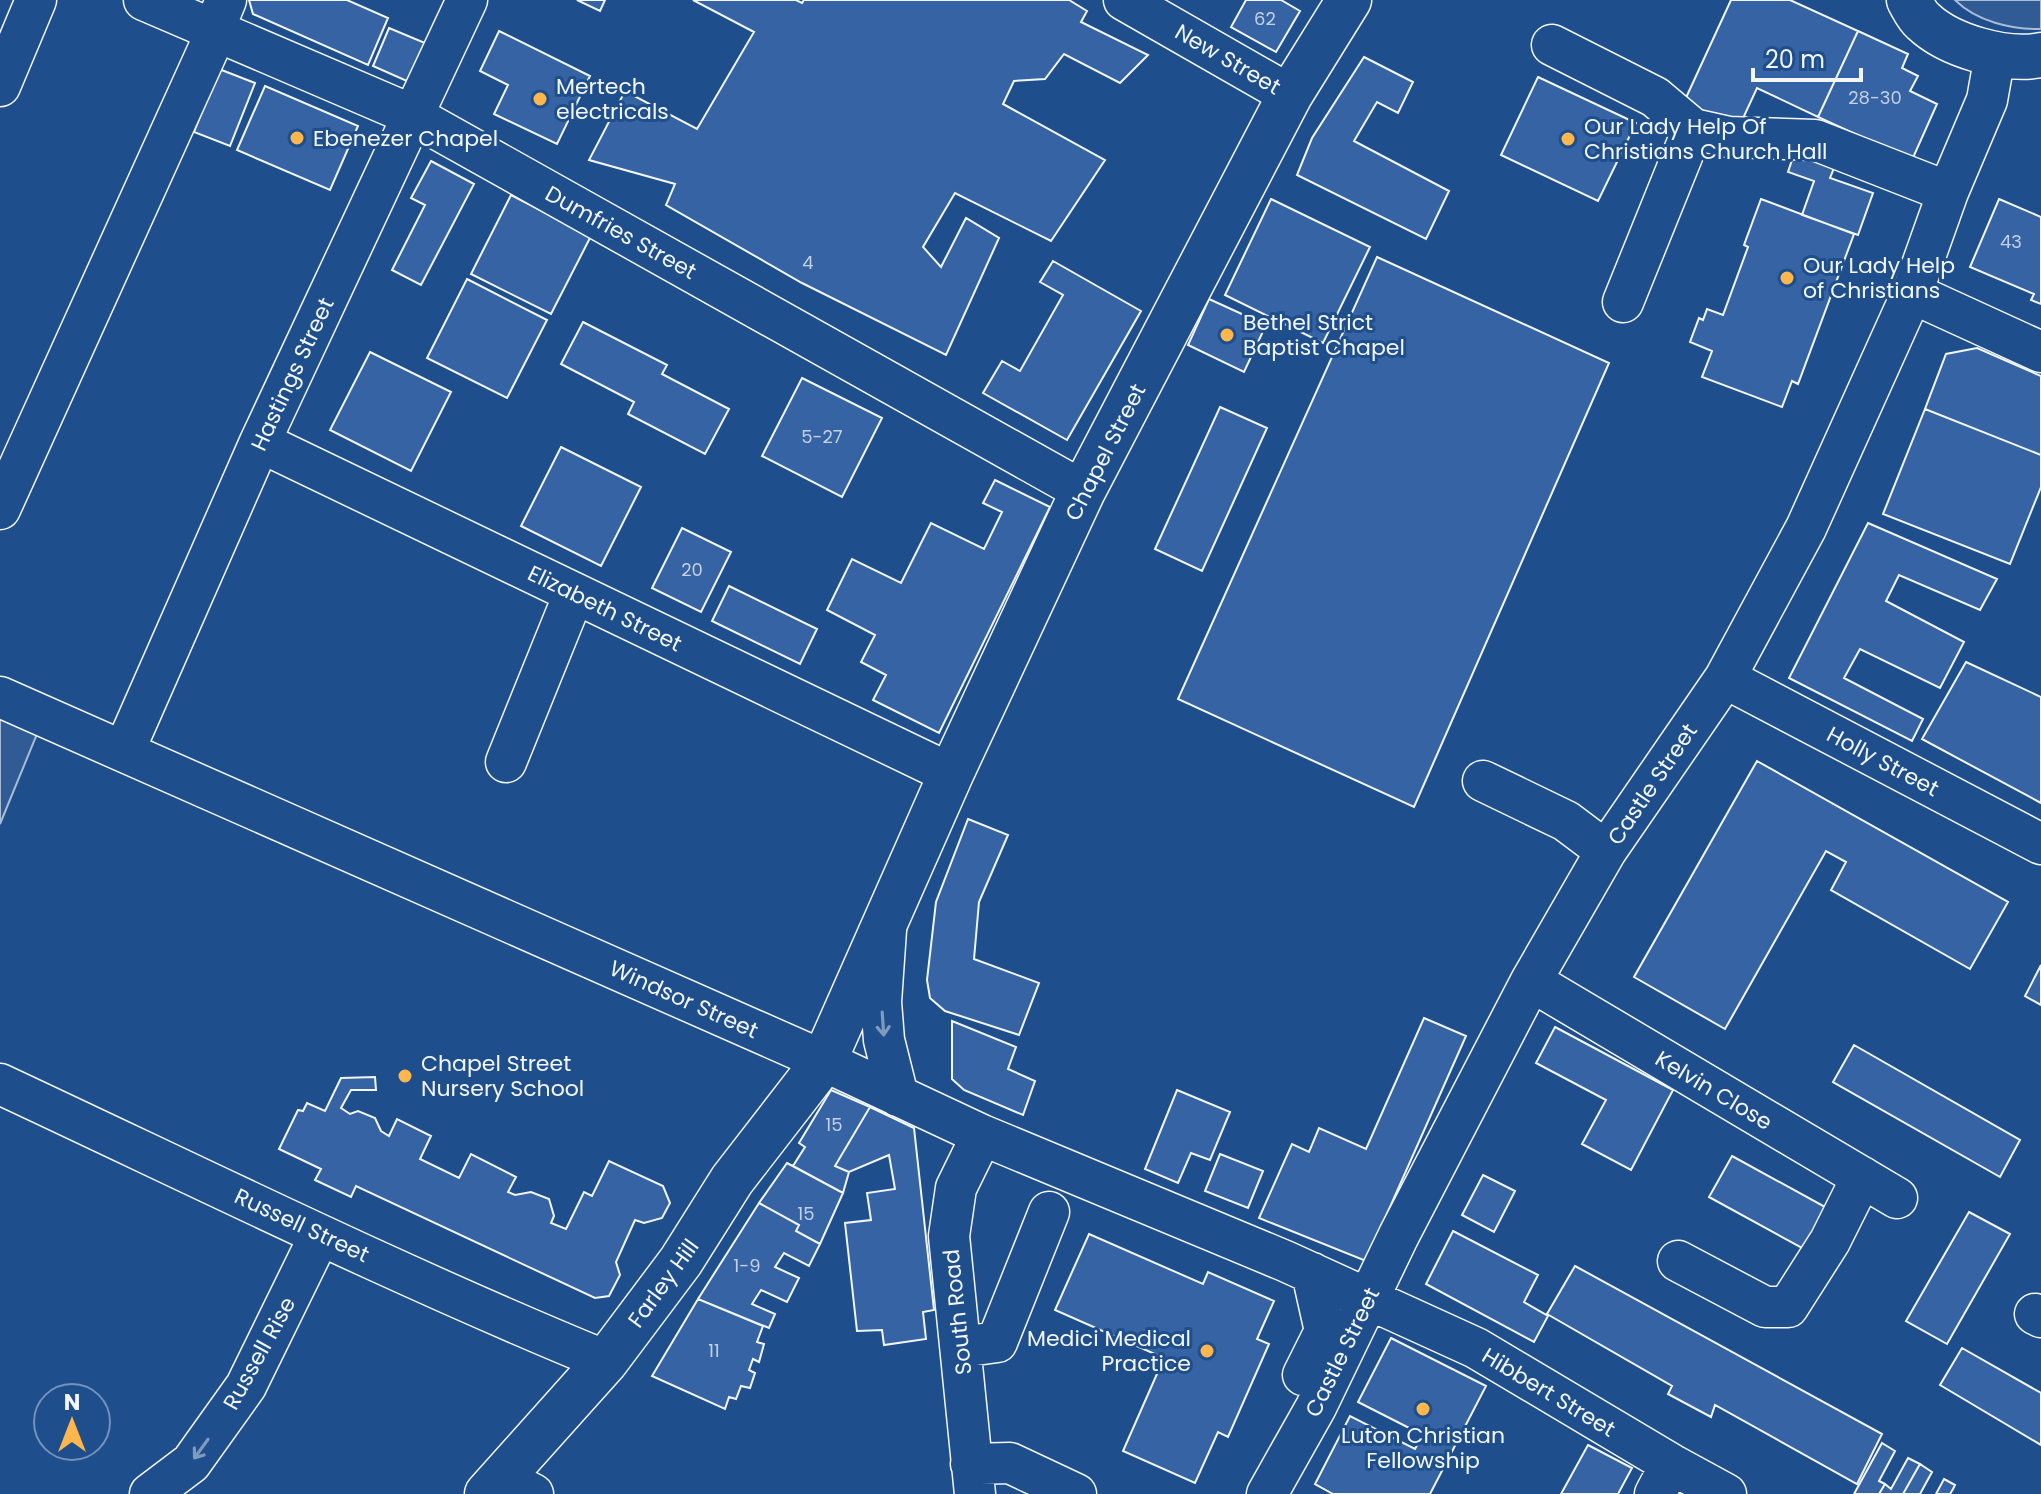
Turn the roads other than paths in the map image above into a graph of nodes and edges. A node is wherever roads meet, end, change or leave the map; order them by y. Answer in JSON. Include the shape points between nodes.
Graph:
{"nodes":[{"id":1,"x":36,"y":0,"type":"edge"},
{"id":2,"x":144,"y":0,"type":"edge"},
{"id":3,"x":467,"y":0,"type":"edge"},
{"id":4,"x":1124,"y":0,"type":"edge"},
{"id":5,"x":1349,"y":0,"type":"edge"},
{"id":6,"x":1909,"y":0,"type":"edge"},
{"id":7,"x":220,"y":14,"type":"edge"},
{"id":8,"x":1552,"y":45,"type":"dead end"},
{"id":9,"x":1995,"y":55,"type":"junction"},
{"id":10,"x":2041,"y":55,"type":"edge"},
{"id":11,"x":0,"y":86,"type":"edge"},
{"id":12,"x":1290,"y":95,"type":"junction"},
{"id":13,"x":412,"y":115,"type":"junction"},
{"id":14,"x":1693,"y":129,"type":"junction"},
{"id":15,"x":1948,"y":192,"type":"junction"},
{"id":16,"x":1912,"y":293,"type":"junction"},
{"id":17,"x":1623,"y":302,"type":"dead end"},
{"id":18,"x":2041,"y":352,"type":"edge"},
{"id":19,"x":260,"y":442,"type":"junction"},
{"id":20,"x":1083,"y":491,"type":"junction"},
{"id":21,"x":0,"y":509,"type":"edge"},
{"id":22,"x":574,"y":594,"type":"junction"},
{"id":23,"x":1725,"y":678,"type":"junction"},
{"id":24,"x":0,"y":697,"type":"edge"},
{"id":25,"x":124,"y":751,"type":"junction"},
{"id":26,"x":506,"y":762,"type":"dead end"},
{"id":27,"x":951,"y":774,"type":"junction"},
{"id":28,"x":1483,"y":781,"type":"dead end"},
{"id":29,"x":2041,"y":844,"type":"edge"},
{"id":30,"x":1606,"y":851,"type":"junction"},
{"id":31,"x":887,"y":918,"type":"junction"},
{"id":32,"x":1531,"y":981,"type":"junction"},
{"id":33,"x":824,"y":1061,"type":"junction"},
{"id":34,"x":0,"y":1084,"type":"edge"},
{"id":35,"x":898,"y":1096,"type":"junction"},
{"id":36,"x":982,"y":1135,"type":"junction"},
{"id":37,"x":1862,"y":1177,"type":"junction"},
{"id":38,"x":1897,"y":1198,"type":"dead end"},
{"id":39,"x":1049,"y":1212,"type":"dead end"},
{"id":40,"x":320,"y":1235,"type":"junction"},
{"id":41,"x":1678,"y":1261,"type":"dead end"},
{"id":42,"x":1312,"y":1273,"type":"junction"},
{"id":43,"x":1368,"y":1299,"type":"junction"},
{"id":44,"x":961,"y":1347,"type":"junction"},
{"id":45,"x":606,"y":1361,"type":"junction"},
{"id":46,"x":973,"y":1479,"type":"edge"},
{"id":47,"x":1663,"y":1479,"type":"edge"},
{"id":48,"x":507,"y":1489,"type":"edge"},
{"id":49,"x":150,"y":1494,"type":"edge"},
{"id":50,"x":1076,"y":1494,"type":"edge"},
{"id":51,"x":1250,"y":1494,"type":"edge"},
{"id":52,"x":1267,"y":1494,"type":"edge"},
{"id":53,"x":1726,"y":1494,"type":"edge"}],
"edges":[{"from":1,"to":11,"type":"street"},
{"from":2,"to":7,"type":"street","name":"Dumfries Street"},
{"from":3,"to":13,"type":"street","name":"Hastings Street"},
{"from":4,"to":12,"type":"street","name":"New Street"},
{"from":5,"to":12,"type":"main road","name":"Chapel Street"},
{"from":6,"to":9,"type":"main road","via":[[1921,21],[1954,41]]},
{"from":7,"to":13,"type":"street","name":"Dumfries Street"},
{"from":7,"to":21,"type":"street"},
{"from":8,"to":14,"type":"street","via":[[1655,97]]},
{"from":9,"to":10,"type":"main road"},
{"from":9,"to":15,"type":"street","name":"Castle Street","via":[[1987,100]]},
{"from":12,"to":20,"type":"main road","name":"Chapel Street"},
{"from":13,"to":19,"type":"street","name":"Hastings Street"},
{"from":13,"to":20,"type":"street","name":"Dumfries Street"},
{"from":14,"to":15,"type":"street","via":[[1729,137],[1815,140]]},
{"from":14,"to":17,"type":"street"},
{"from":15,"to":16,"type":"street","name":"Castle Street"},
{"from":16,"to":18,"type":"street"},
{"from":16,"to":23,"type":"street","name":"Castle Street","via":[[1806,528]]},
{"from":19,"to":22,"type":"street","name":"Elizabeth Street"},
{"from":19,"to":25,"type":"street","name":"Hastings Street"},
{"from":20,"to":27,"type":"main road","name":"Chapel Street"},
{"from":22,"to":26,"type":"street"},
{"from":22,"to":27,"type":"street","name":"Elizabeth Street"},
{"from":23,"to":29,"type":"street","name":"Holly Street"},
{"from":23,"to":30,"type":"street","name":"Castle Street"},
{"from":24,"to":25,"type":"street","name":"Windsor Street"},
{"from":25,"to":33,"type":"street","name":"Windsor Street"},
{"from":27,"to":31,"type":"main road","name":"Chapel Street"},
{"from":28,"to":30,"type":"street","via":[[1566,821]]},
{"from":30,"to":32,"type":"street","name":"Castle Street"},
{"from":31,"to":33,"type":"main road","name":"Chapel Street"},
{"from":31,"to":35,"type":"street","name":"Chapel Street","one_way":true,"via":[[881,1002]]},
{"from":32,"to":37,"type":"street","name":"Kelvin Close"},
{"from":32,"to":43,"type":"street","name":"Castle Street"},
{"from":33,"to":35,"type":"street","name":"Windsor Street"},
{"from":33,"to":45,"type":"main road","name":"Farley Hill","via":[[732,1180],[681,1261]]},
{"from":34,"to":40,"type":"street","name":"Russell Street"},
{"from":35,"to":36,"type":"street","name":"Windsor Street"},
{"from":36,"to":42,"type":"street","name":"Windsor Street"},
{"from":36,"to":44,"type":"street","name":"South Road","via":[[956,1188],[949,1236]]},
{"from":37,"to":38,"type":"street","name":"Kelvin Close"},
{"from":37,"to":41,"type":"street","via":[[1788,1307],[1765,1307]]},
{"from":39,"to":44,"type":"street","via":[[997,1342]]},
{"from":40,"to":45,"type":"street","name":"Russell Street"},
{"from":40,"to":49,"type":"street","name":"Russell Rise","one_way":true,"via":[[246,1386],[191,1463]]},
{"from":42,"to":43,"type":"street","name":"Windsor Street"},
{"from":42,"to":51,"type":"street","name":"Castle Street","via":[[1325,1331]]},
{"from":43,"to":47,"type":"street","name":"Hibbert Street","via":[[1476,1348]]},
{"from":43,"to":52,"type":"street","name":"Castle Street"},
{"from":44,"to":46,"type":"street","name":"South Road"},
{"from":45,"to":48,"type":"main road","name":"Farley Hill"},
{"from":46,"to":50,"type":"street","via":[[1010,1463]]},
{"from":47,"to":53,"type":"street","name":"Hibbert Street"}]}
